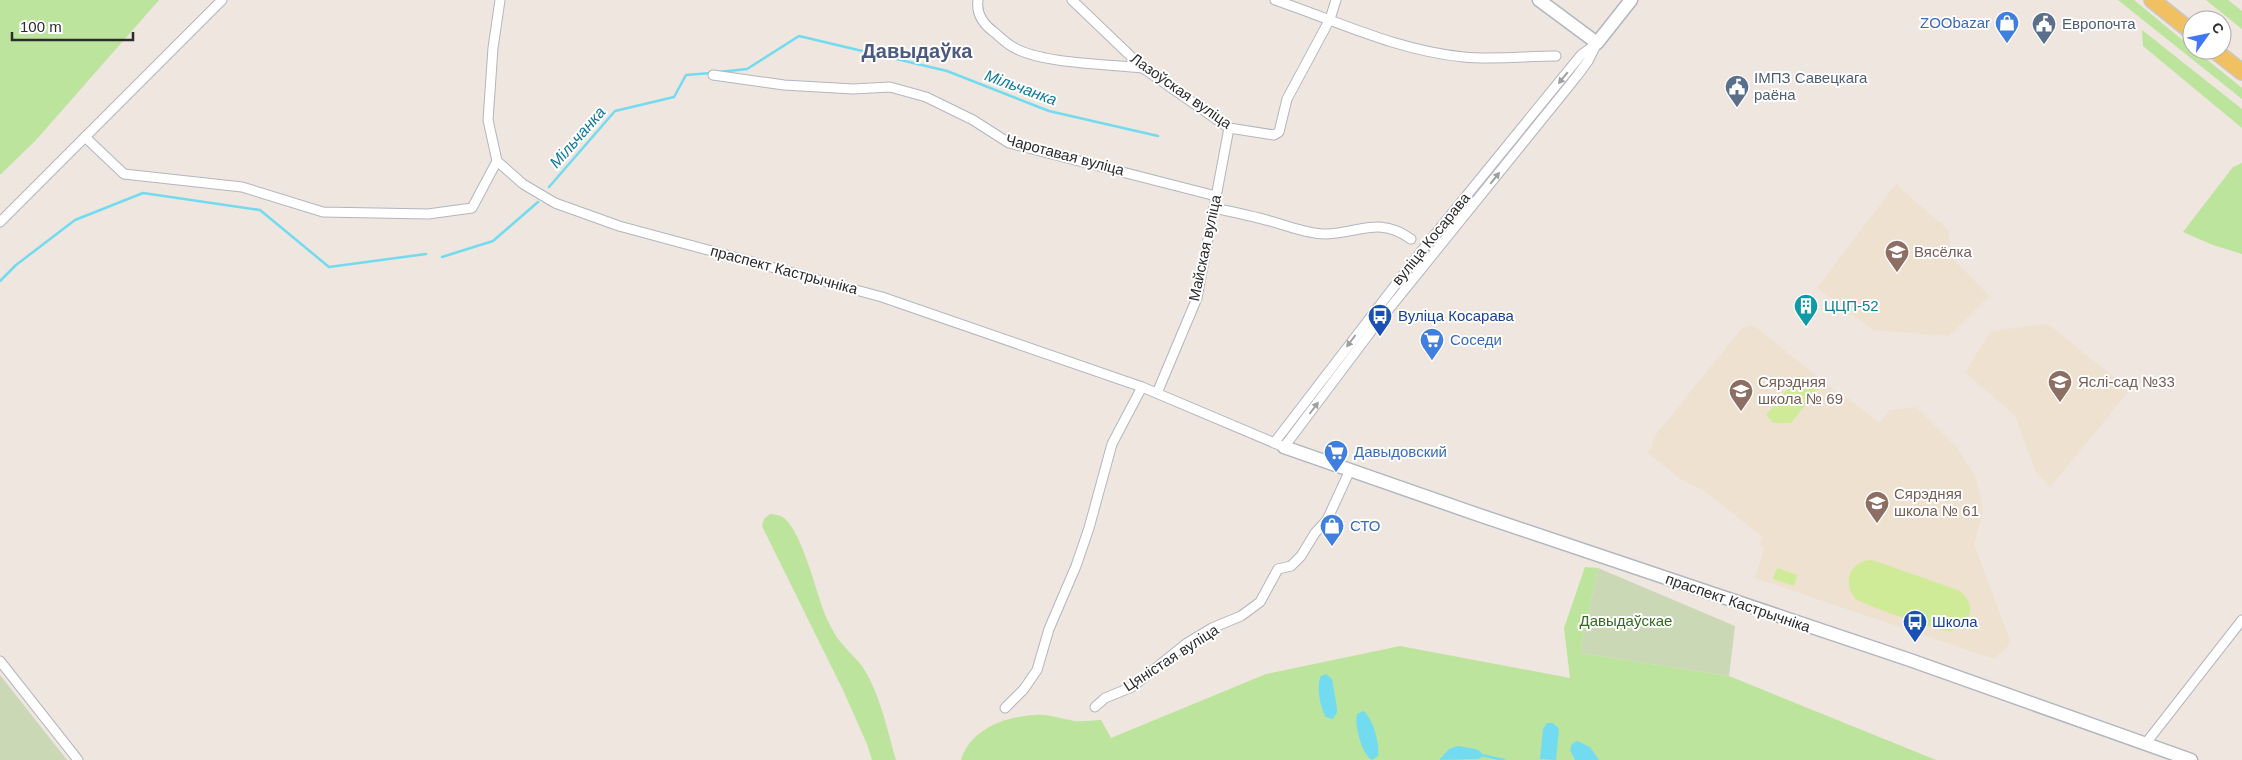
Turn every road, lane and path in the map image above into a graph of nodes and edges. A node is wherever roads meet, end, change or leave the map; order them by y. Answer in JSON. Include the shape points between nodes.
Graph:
{"nodes":[{"id":1,"x":222,"y":0,"type":"edge"},
{"id":2,"x":500,"y":0,"type":"edge"},
{"id":3,"x":978,"y":0,"type":"edge"},
{"id":4,"x":1072,"y":0,"type":"edge"},
{"id":5,"x":1275,"y":0,"type":"edge"},
{"id":6,"x":1336,"y":0,"type":"edge"},
{"id":7,"x":1538,"y":0,"type":"edge"},
{"id":8,"x":1631,"y":0,"type":"edge"},
{"id":9,"x":2152,"y":0,"type":"edge"},
{"id":10,"x":1330,"y":19,"type":"junction"},
{"id":11,"x":2182,"y":24,"type":"edge"},
{"id":12,"x":1597,"y":43,"type":"junction"},
{"id":13,"x":1556,"y":56,"type":"dead end"},
{"id":14,"x":2227,"y":60,"type":"edge"},
{"id":15,"x":1143,"y":68,"type":"junction"},
{"id":16,"x":2242,"y":72,"type":"edge"},
{"id":17,"x":713,"y":76,"type":"dead end"},
{"id":18,"x":1229,"y":128,"type":"junction"},
{"id":19,"x":85,"y":137,"type":"junction"},
{"id":20,"x":497,"y":161,"type":"junction"},
{"id":21,"x":1216,"y":196,"type":"junction"},
{"id":22,"x":1214,"y":208,"type":"junction"},
{"id":23,"x":0,"y":222,"type":"edge"},
{"id":24,"x":1411,"y":239,"type":"dead end"},
{"id":25,"x":1142,"y":387,"type":"junction"},
{"id":26,"x":1157,"y":392,"type":"junction"},
{"id":27,"x":1279,"y":445,"type":"junction"},
{"id":28,"x":1350,"y":470,"type":"junction"},
{"id":29,"x":2242,"y":620,"type":"edge"},
{"id":30,"x":0,"y":661,"type":"edge"},
{"id":31,"x":1094,"y":707,"type":"dead end"},
{"id":32,"x":1005,"y":708,"type":"dead end"},
{"id":33,"x":2146,"y":743,"type":"junction"},
{"id":34,"x":78,"y":760,"type":"edge"},
{"id":35,"x":2192,"y":760,"type":"edge"}],
"edges":[{"from":1,"to":19,"type":"street"},
{"from":2,"to":20,"type":"street","via":[[488,120]]},
{"from":3,"to":15,"type":"street","via":[[980,18],[1014,48],[1042,56]]},
{"from":4,"to":15,"type":"street","name":"Лазоўская вуліца"},
{"from":5,"to":10,"type":"street"},
{"from":6,"to":10,"type":"street"},
{"from":7,"to":12,"type":"main road"},
{"from":8,"to":12,"type":"main road","name":"вуліца Косарава"},
{"from":9,"to":11,"type":"main road"},
{"from":10,"to":13,"type":"street","via":[[1408,47],[1466,58]]},
{"from":10,"to":18,"type":"street","name":"Лазоўская вуліца","via":[[1287,99],[1279,132],[1274,135]]},
{"from":12,"to":27,"type":"street","name":"вуліца Косарава","via":[[1577,76]]},
{"from":14,"to":16,"type":"main road"},
{"from":15,"to":18,"type":"street","name":"Лазоўская вуліца"},
{"from":17,"to":21,"type":"street","name":"Чаротавая вуліца","via":[[784,85],[853,89],[890,87],[926,98],[972,120],[1009,143]]},
{"from":18,"to":21,"type":"street","name":"Майская вуліца"},
{"from":19,"to":20,"type":"street","via":[[124,174],[242,187],[324,212],[428,214],[472,208]]},
{"from":19,"to":23,"type":"street"},
{"from":20,"to":25,"type":"street","name":"праспект Кастрычніка","via":[[523,184],[555,202],[619,226],[882,297]]},
{"from":21,"to":22,"type":"street","name":"Майская вуліца"},
{"from":22,"to":24,"type":"street","via":[[1304,231],[1326,234],[1373,226],[1398,229]]},
{"from":22,"to":26,"type":"street","name":"Майская вуліца","via":[[1196,298]]},
{"from":25,"to":26,"type":"street","name":"праспект Кастрычніка"},
{"from":25,"to":32,"type":"street","via":[[1112,444],[1089,528],[1049,629],[1037,670]]},
{"from":26,"to":27,"type":"street","name":"праспект Кастрычніка"},
{"from":27,"to":28,"type":"main road","name":"праспект Кастрычніка"},
{"from":28,"to":31,"type":"street","name":"Цяністая вуліца","via":[[1327,520],[1302,556],[1291,566],[1278,569],[1260,602],[1241,616],[1187,643],[1132,687],[1105,698]]},
{"from":28,"to":33,"type":"main road","name":"праспект Кастрычніка"},
{"from":29,"to":33,"type":"street"},
{"from":30,"to":34,"type":"street"},
{"from":33,"to":35,"type":"main road","name":"праспект Кастрычніка"}]}
